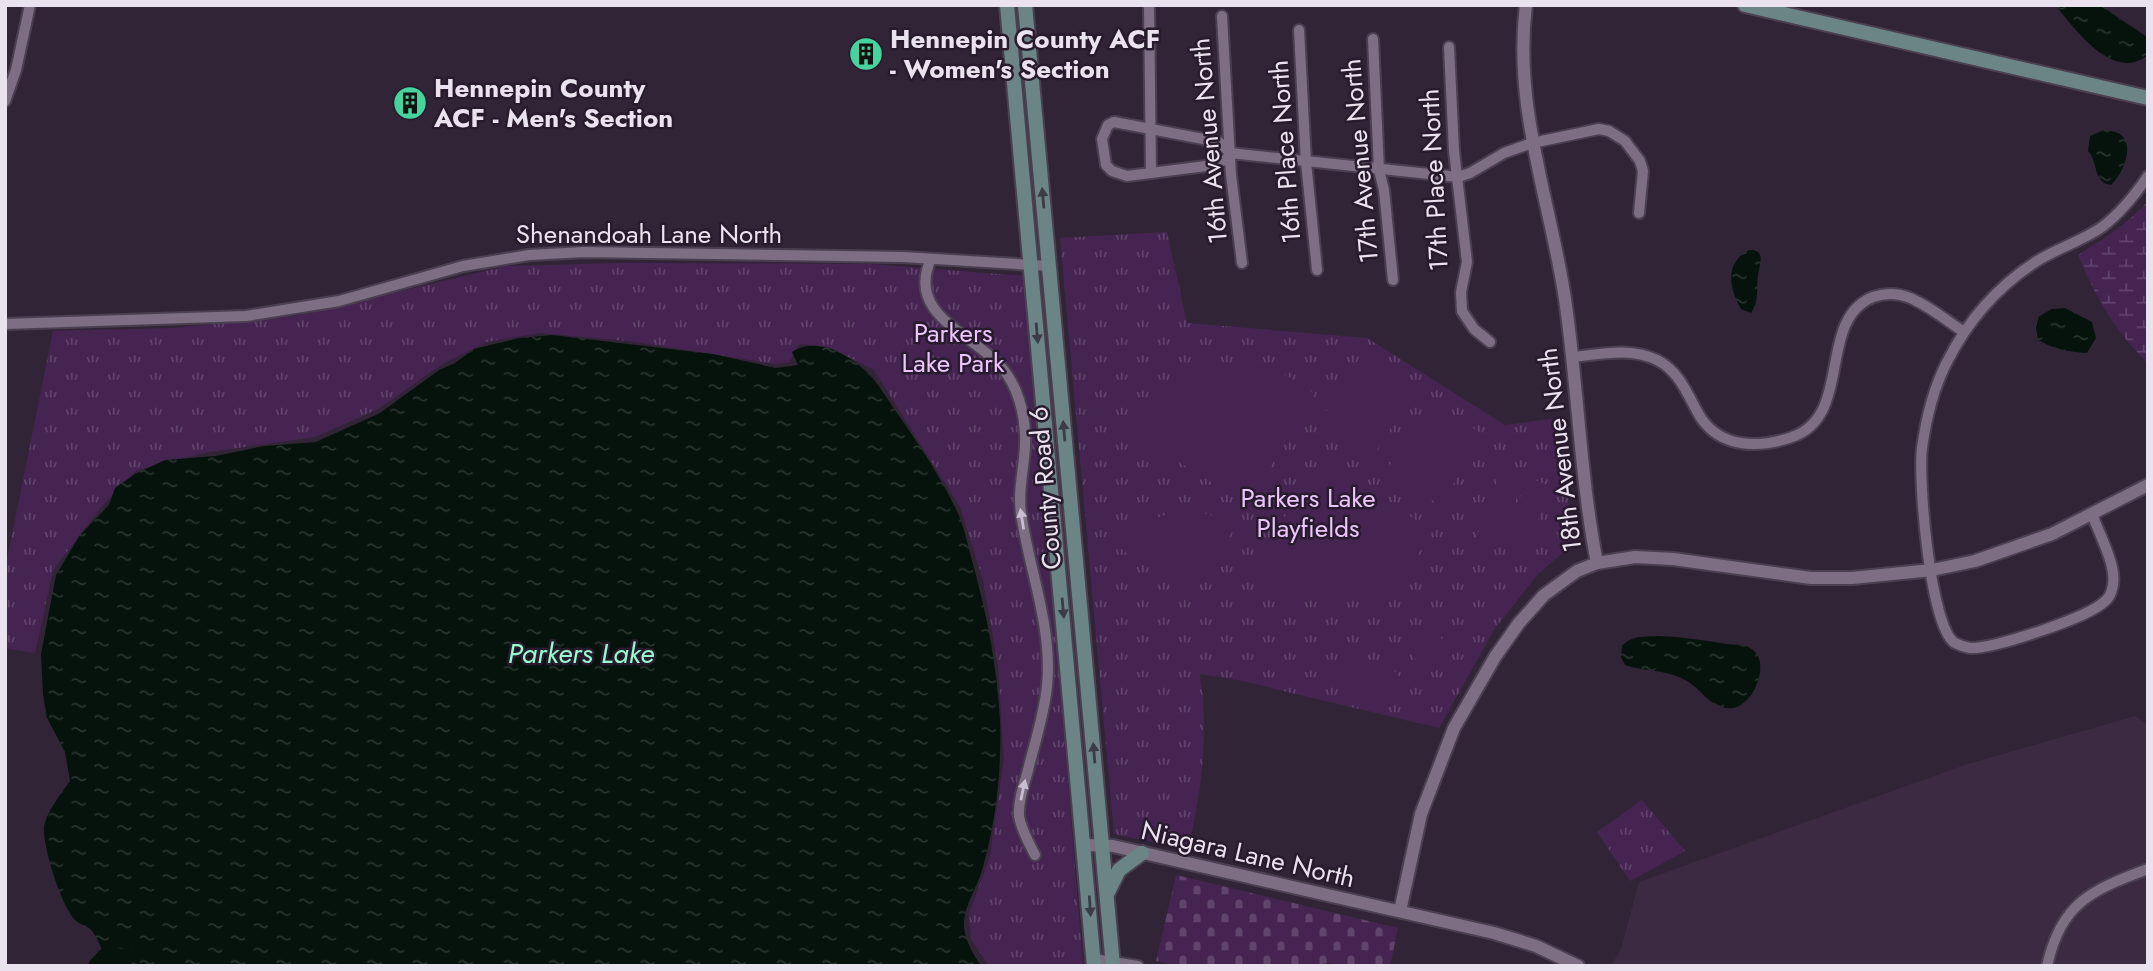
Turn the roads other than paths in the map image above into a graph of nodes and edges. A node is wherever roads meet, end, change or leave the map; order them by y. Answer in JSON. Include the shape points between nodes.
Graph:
{"nodes":[{"id":1,"x":30,"y":5,"type":"edge"},
{"id":2,"x":1007,"y":5,"type":"edge"},
{"id":3,"x":1149,"y":5,"type":"edge"},
{"id":4,"x":1527,"y":5,"type":"edge"},
{"id":5,"x":1745,"y":5,"type":"edge"},
{"id":6,"x":1027,"y":10,"type":"edge"},
{"id":7,"x":1222,"y":16,"type":"dead end"},
{"id":8,"x":1299,"y":30,"type":"dead end"},
{"id":9,"x":1373,"y":39,"type":"dead end"},
{"id":10,"x":1449,"y":47,"type":"dead end"},
{"id":11,"x":2148,"y":97,"type":"edge"},
{"id":12,"x":5,"y":101,"type":"edge"},
{"id":13,"x":1150,"y":128,"type":"junction"},
{"id":14,"x":1532,"y":143,"type":"junction"},
{"id":15,"x":1230,"y":153,"type":"junction"},
{"id":16,"x":1306,"y":162,"type":"junction"},
{"id":17,"x":1379,"y":170,"type":"junction"},
{"id":18,"x":1151,"y":173,"type":"junction"},
{"id":19,"x":2148,"y":176,"type":"edge"},
{"id":20,"x":1458,"y":177,"type":"junction"},
{"id":21,"x":1639,"y":213,"type":"dead end"},
{"id":22,"x":931,"y":259,"type":"junction"},
{"id":23,"x":1242,"y":263,"type":"dead end"},
{"id":24,"x":1031,"y":265,"type":"junction"},
{"id":25,"x":1049,"y":265,"type":"junction"},
{"id":26,"x":1317,"y":270,"type":"dead end"},
{"id":27,"x":1393,"y":281,"type":"dead end"},
{"id":28,"x":5,"y":324,"type":"edge"},
{"id":29,"x":1964,"y":332,"type":"junction"},
{"id":30,"x":1490,"y":342,"type":"dead end"},
{"id":31,"x":1573,"y":357,"type":"junction"},
{"id":32,"x":2148,"y":485,"type":"edge"},
{"id":33,"x":2092,"y":514,"type":"junction"},
{"id":34,"x":1597,"y":563,"type":"junction"},
{"id":35,"x":1932,"y":570,"type":"junction"},
{"id":36,"x":1085,"y":845,"type":"junction"},
{"id":37,"x":1103,"y":846,"type":"junction"},
{"id":38,"x":1142,"y":853,"type":"junction"},
{"id":39,"x":1035,"y":855,"type":"dead end"},
{"id":40,"x":2148,"y":869,"type":"edge"},
{"id":41,"x":1107,"y":894,"type":"junction"},
{"id":42,"x":1400,"y":911,"type":"junction"},
{"id":43,"x":1094,"y":962,"type":"edge"},
{"id":44,"x":1113,"y":963,"type":"edge"},
{"id":45,"x":1138,"y":966,"type":"edge"},
{"id":46,"x":1578,"y":966,"type":"edge"},
{"id":47,"x":2047,"y":966,"type":"edge"}],
"edges":[{"from":1,"to":12,"type":"street"},
{"from":2,"to":24,"type":"main road","name":"County Road 6"},
{"from":3,"to":13,"type":"street"},
{"from":4,"to":14,"type":"street","name":"18th Avenue North","via":[[1524,93]]},
{"from":5,"to":11,"type":"main road"},
{"from":25,"to":6,"type":"main road","name":"County Road 6","one_way":true},
{"from":7,"to":15,"type":"street","name":"16th Avenue North"},
{"from":8,"to":16,"type":"street","name":"16th Place North"},
{"from":9,"to":17,"type":"street","name":"17th Avenue North"},
{"from":10,"to":20,"type":"street","name":"17th Place North"},
{"from":13,"to":15,"type":"street","via":[[1219,142]]},
{"from":13,"to":18,"type":"street"},
{"from":13,"to":18,"type":"street","via":[[1121,122],[1108,125],[1102,139],[1106,165],[1119,175]]},
{"from":14,"to":20,"type":"street","via":[[1504,152]]},
{"from":14,"to":21,"type":"street","via":[[1599,129],[1618,135],[1643,171]]},
{"from":14,"to":31,"type":"street","name":"18th Avenue North"},
{"from":15,"to":16,"type":"street"},
{"from":15,"to":18,"type":"street","via":[[1221,164]]},
{"from":15,"to":23,"type":"street","name":"16th Avenue North"},
{"from":16,"to":17,"type":"street"},
{"from":16,"to":26,"type":"street","name":"16th Place North"},
{"from":17,"to":20,"type":"street"},
{"from":17,"to":27,"type":"street","name":"17th Avenue North"},
{"from":19,"to":29,"type":"street","via":[[2101,228],[2038,261],[1998,291]]},
{"from":20,"to":30,"type":"street","name":"17th Place North","via":[[1467,262],[1462,311],[1466,321]]},
{"from":22,"to":24,"type":"street","name":"Shenandoah Lane North"},
{"from":22,"to":28,"type":"street","name":"Shenandoah Lane North","via":[[584,252],[529,255],[463,265],[339,301],[246,316]]},
{"from":39,"to":22,"type":"street","one_way":true,"via":[[1019,816],[1020,797],[1043,714],[1048,659],[1020,509],[1022,410],[1003,369],[931,306],[926,290]]},
{"from":24,"to":25,"type":"street","name":"Shenandoah Lane North"},
{"from":24,"to":36,"type":"main road","name":"County Road 6","one_way":true},
{"from":37,"to":25,"type":"main road","name":"County Road 6","one_way":true},
{"from":29,"to":31,"type":"street","via":[[1912,298],[1888,294],[1864,302],[1847,320],[1818,417],[1794,437],[1749,445],[1710,429],[1678,377],[1658,361],[1622,352]]},
{"from":29,"to":35,"type":"street","via":[[1934,392],[1922,450],[1920,481]]},
{"from":31,"to":34,"type":"street","name":"18th Avenue North","via":[[1582,475]]},
{"from":32,"to":33,"type":"street"},
{"from":33,"to":35,"type":"street","via":[[2014,549]]},
{"from":33,"to":35,"type":"street","via":[[2112,567],[2113,586],[2104,603],[2049,628],[1980,647],[1960,646],[1942,625]]},
{"from":34,"to":35,"type":"street","via":[[1654,557],[1825,578]]},
{"from":34,"to":42,"type":"street","name":"18th Avenue North","via":[[1544,595],[1519,623],[1473,692],[1424,807]]},
{"from":36,"to":37,"type":"street","name":"Niagara Lane North"},
{"from":36,"to":43,"type":"main road","name":"County Road 6","one_way":true},
{"from":37,"to":38,"type":"street","name":"Niagara Lane North"},
{"from":37,"to":41,"type":"main road","name":"County Road 6"},
{"from":38,"to":41,"type":"main road","via":[[1119,870]]},
{"from":38,"to":42,"type":"street","name":"Niagara Lane North"},
{"from":40,"to":47,"type":"street","via":[[2098,888],[2072,910],[2054,939]]},
{"from":41,"to":44,"type":"main road","name":"County Road 6"},
{"from":42,"to":46,"type":"street","name":"Niagara Lane North","via":[[1514,938]]},
{"from":43,"to":44,"type":"street"},
{"from":44,"to":45,"type":"street"}]}
